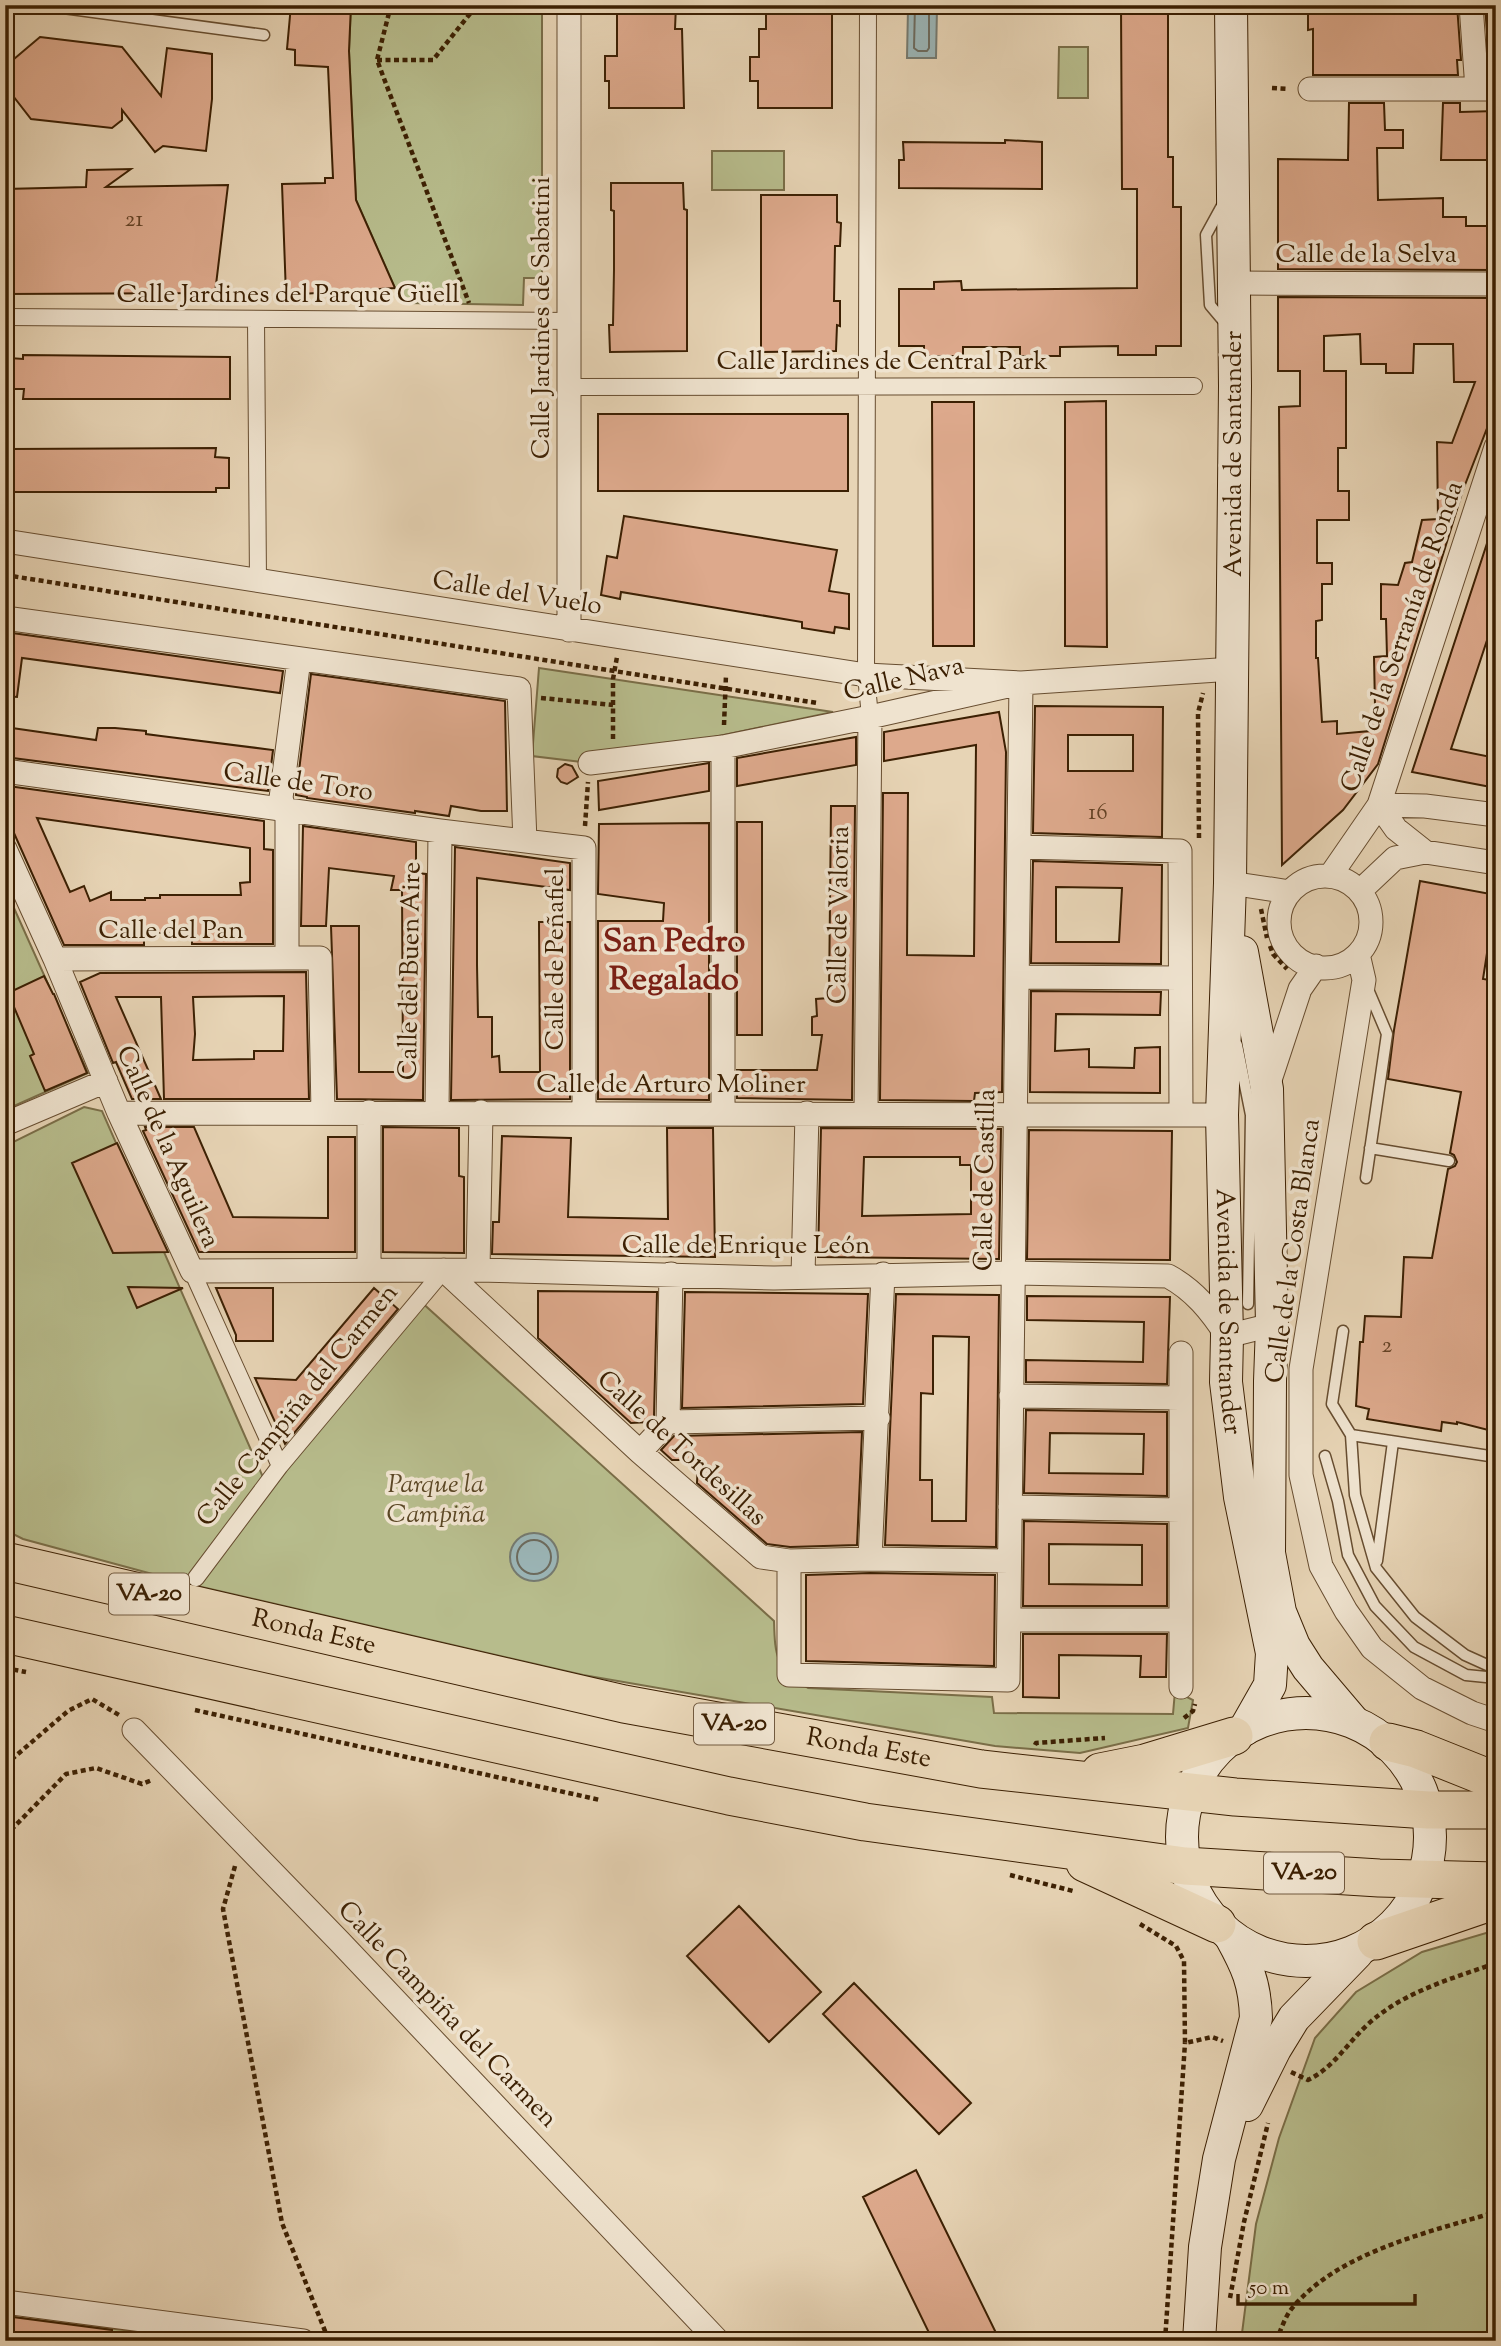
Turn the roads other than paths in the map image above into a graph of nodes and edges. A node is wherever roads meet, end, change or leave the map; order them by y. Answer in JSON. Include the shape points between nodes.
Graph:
{"nodes":[{"id":1,"x":41,"y":5,"type":"edge"},
{"id":2,"x":569,"y":5,"type":"edge"},
{"id":3,"x":868,"y":5,"type":"edge"},
{"id":4,"x":1471,"y":5,"type":"edge"},
{"id":5,"x":1235,"y":11,"type":"edge"},
{"id":6,"x":264,"y":35,"type":"dead end"},
{"id":7,"x":1310,"y":89,"type":"dead end"},
{"id":8,"x":1486,"y":89,"type":"edge"},
{"id":9,"x":1222,"y":282,"type":"junction"},
{"id":10,"x":1496,"y":284,"type":"edge"},
{"id":11,"x":5,"y":317,"type":"edge"},
{"id":12,"x":256,"y":319,"type":"junction"},
{"id":13,"x":571,"y":321,"type":"junction"},
{"id":14,"x":866,"y":386,"type":"junction"},
{"id":15,"x":1194,"y":386,"type":"dead end"},
{"id":16,"x":570,"y":387,"type":"junction"},
{"id":17,"x":1496,"y":447,"type":"edge"},
{"id":18,"x":5,"y":541,"type":"edge"},
{"id":19,"x":257,"y":581,"type":"junction"},
{"id":20,"x":5,"y":618,"type":"edge"},
{"id":21,"x":569,"y":630,"type":"junction"},
{"id":22,"x":299,"y":659,"type":"junction"},
{"id":23,"x":1233,"y":669,"type":"junction"},
{"id":24,"x":866,"y":675,"type":"junction"},
{"id":25,"x":1021,"y":682,"type":"junction"},
{"id":26,"x":870,"y":717,"type":"junction"},
{"id":27,"x":723,"y":747,"type":"junction"},
{"id":28,"x":590,"y":763,"type":"road end"},
{"id":29,"x":5,"y":771,"type":"edge"},
{"id":30,"x":1379,"y":805,"type":"junction"},
{"id":31,"x":284,"y":809,"type":"junction"},
{"id":32,"x":1496,"y":815,"type":"edge"},
{"id":33,"x":440,"y":831,"type":"junction"},
{"id":34,"x":525,"y":842,"type":"junction"},
{"id":35,"x":1019,"y":847,"type":"junction"},
{"id":36,"x":584,"y":848,"type":"joint"},
{"id":37,"x":5,"y":849,"type":"edge"},
{"id":38,"x":1425,"y":852,"type":"junction"},
{"id":39,"x":1496,"y":863,"type":"edge"},
{"id":40,"x":1330,"y":876,"type":"junction"},
{"id":41,"x":1230,"y":883,"type":"junction"},
{"id":42,"x":1360,"y":891,"type":"junction"},
{"id":43,"x":1290,"y":892,"type":"junction"},
{"id":44,"x":1358,"y":954,"type":"junction"},
{"id":45,"x":287,"y":958,"type":"junction"},
{"id":46,"x":55,"y":959,"type":"junction"},
{"id":47,"x":1316,"y":966,"type":"junction"},
{"id":48,"x":1018,"y":977,"type":"junction"},
{"id":49,"x":1180,"y":978,"type":"junction"},
{"id":50,"x":1364,"y":980,"type":"junction"},
{"id":51,"x":1226,"y":991,"type":"junction"},
{"id":52,"x":106,"y":1081,"type":"junction"},
{"id":53,"x":1267,"y":1089,"type":"junction"},
{"id":54,"x":323,"y":1112,"type":"junction"},
{"id":55,"x":369,"y":1112,"type":"junction"},
{"id":56,"x":437,"y":1112,"type":"junction"},
{"id":57,"x":481,"y":1112,"type":"junction"},
{"id":58,"x":584,"y":1112,"type":"junction"},
{"id":59,"x":866,"y":1112,"type":"junction"},
{"id":60,"x":119,"y":1113,"type":"junction"},
{"id":61,"x":723,"y":1113,"type":"junction"},
{"id":62,"x":1016,"y":1113,"type":"junction"},
{"id":63,"x":807,"y":1114,"type":"junction"},
{"id":64,"x":1181,"y":1114,"type":"junction"},
{"id":65,"x":1222,"y":1115,"type":"junction"},
{"id":66,"x":5,"y":1124,"type":"edge"},
{"id":67,"x":1370,"y":1148,"type":"junction"},
{"id":68,"x":1449,"y":1161,"type":"dead end"},
{"id":69,"x":1366,"y":1178,"type":"dead end"},
{"id":70,"x":369,"y":1270,"type":"junction"},
{"id":71,"x":444,"y":1270,"type":"junction"},
{"id":72,"x":478,"y":1270,"type":"junction"},
{"id":73,"x":192,"y":1271,"type":"junction"},
{"id":74,"x":1012,"y":1273,"type":"junction"},
{"id":75,"x":671,"y":1274,"type":"junction"},
{"id":76,"x":883,"y":1274,"type":"junction"},
{"id":77,"x":803,"y":1276,"type":"junction"},
{"id":78,"x":1248,"y":1304,"type":"dead end"},
{"id":79,"x":1272,"y":1325,"type":"junction"},
{"id":80,"x":1343,"y":1331,"type":"dead end"},
{"id":81,"x":1227,"y":1336,"type":"junction"},
{"id":82,"x":1181,"y":1353,"type":"dead end"},
{"id":83,"x":1011,"y":1396,"type":"junction"},
{"id":84,"x":1180,"y":1398,"type":"junction"},
{"id":85,"x":878,"y":1418,"type":"junction"},
{"id":86,"x":668,"y":1422,"type":"junction"},
{"id":87,"x":1351,"y":1435,"type":"junction"},
{"id":88,"x":1393,"y":1441,"type":"junction"},
{"id":89,"x":640,"y":1452,"type":"junction"},
{"id":90,"x":1325,"y":1455,"type":"dead end"},
{"id":91,"x":1496,"y":1457,"type":"edge"},
{"id":92,"x":280,"y":1466,"type":"junction"},
{"id":93,"x":1010,"y":1507,"type":"junction"},
{"id":94,"x":1180,"y":1510,"type":"junction"},
{"id":95,"x":870,"y":1559,"type":"junction"},
{"id":96,"x":8,"y":1561,"type":"edge"},
{"id":97,"x":789,"y":1561,"type":"junction"},
{"id":98,"x":1009,"y":1561,"type":"junction"},
{"id":99,"x":1376,"y":1567,"type":"junction"},
{"id":100,"x":196,"y":1578,"type":"dead end"},
{"id":101,"x":1009,"y":1620,"type":"junction"},
{"id":102,"x":1179,"y":1620,"type":"junction"},
{"id":103,"x":5,"y":1634,"type":"edge"},
{"id":104,"x":1496,"y":1669,"type":"edge"},
{"id":105,"x":1496,"y":1678,"type":"edge"},
{"id":106,"x":1189,"y":1691,"type":"road end"},
{"id":107,"x":1353,"y":1721,"type":"junction"},
{"id":108,"x":1496,"y":1721,"type":"edge"},
{"id":109,"x":134,"y":1730,"type":"road end"},
{"id":110,"x":1240,"y":1732,"type":"junction"},
{"id":111,"x":1388,"y":1742,"type":"junction"},
{"id":112,"x":1071,"y":1778,"type":"junction"},
{"id":113,"x":1496,"y":1781,"type":"edge"},
{"id":114,"x":1190,"y":1793,"type":"junction"},
{"id":115,"x":1428,"y":1810,"type":"junction"},
{"id":116,"x":1496,"y":1810,"type":"edge"},
{"id":117,"x":1056,"y":1849,"type":"junction"},
{"id":118,"x":1185,"y":1866,"type":"junction"},
{"id":119,"x":1424,"y":1879,"type":"junction"},
{"id":120,"x":1496,"y":1881,"type":"edge"},
{"id":121,"x":1496,"y":1900,"type":"edge"},
{"id":122,"x":1224,"y":1930,"type":"junction"},
{"id":123,"x":1368,"y":1945,"type":"junction"},
{"id":124,"x":1219,"y":2159,"type":"junction"},
{"id":125,"x":5,"y":2302,"type":"edge"},
{"id":126,"x":1199,"y":2337,"type":"edge"},
{"id":127,"x":303,"y":2341,"type":"edge"},
{"id":128,"x":718,"y":2341,"type":"edge"}],
"edges":[{"from":1,"to":6,"type":"lane"},
{"from":2,"to":13,"type":"street","name":"Calle Jardines de Sabatini"},
{"from":3,"to":14,"type":"street"},
{"from":4,"to":8,"type":"street"},
{"from":5,"to":9,"type":"main road","name":"Avenida de Santander","via":[[1234,183]]},
{"from":7,"to":8,"type":"street"},
{"from":9,"to":10,"type":"street","name":"Calle de la Selva"},
{"from":9,"to":23,"type":"main road","name":"Avenida de Santander","via":[[1235,335]]},
{"from":11,"to":12,"type":"street","name":"Calle Jardines del Parque Güell"},
{"from":12,"to":13,"type":"street","name":"Calle Jardines del Parque Güell"},
{"from":12,"to":19,"type":"street"},
{"from":13,"to":16,"type":"street","name":"Calle Jardines de Sabatini"},
{"from":14,"to":15,"type":"street","name":"Calle Jardines de Central Park"},
{"from":14,"to":16,"type":"street","name":"Calle Jardines de Central Park"},
{"from":14,"to":24,"type":"street"},
{"from":16,"to":21,"type":"street","name":"Calle Jardines de Sabatini"},
{"from":17,"to":30,"type":"street","name":"Calle de la Serranía de Ronda"},
{"from":18,"to":19,"type":"street","name":"Calle del Vuelo"},
{"from":19,"to":21,"type":"street","name":"Calle del Vuelo"},
{"from":20,"to":22,"type":"street"},
{"from":21,"to":24,"type":"street","name":"Calle del Vuelo"},
{"from":22,"to":31,"type":"street","via":[[281,798]]},
{"from":22,"to":34,"type":"street","via":[[519,692]]},
{"from":23,"to":25,"type":"street","name":"Calle Nava"},
{"from":23,"to":41,"type":"main road","name":"Avenida de Santander"},
{"from":24,"to":25,"type":"street","name":"Calle del Vuelo"},
{"from":24,"to":26,"type":"street"},
{"from":25,"to":26,"type":"street","name":"Calle Nava"},
{"from":25,"to":35,"type":"street","name":"Calle de Castilla"},
{"from":26,"to":27,"type":"street","name":"Calle Nava"},
{"from":26,"to":59,"type":"street","name":"Calle de Valoria"},
{"from":27,"to":28,"type":"street","name":"Calle Nava"},
{"from":27,"to":61,"type":"street"},
{"from":29,"to":31,"type":"street","name":"Calle de Toro"},
{"from":30,"to":32,"type":"street"},
{"from":30,"to":38,"type":"street","via":[[1396,829]]},
{"from":30,"to":40,"type":"street","name":"Calle de la Serranía de Ronda"},
{"from":31,"to":33,"type":"street","name":"Calle de Toro"},
{"from":31,"to":45,"type":"street"},
{"from":33,"to":34,"type":"street","name":"Calle de Toro"},
{"from":33,"to":56,"type":"street","name":"Calle del Buen Aire"},
{"from":34,"to":36,"type":"street","name":"Calle de Toro"},
{"from":35,"to":48,"type":"street","name":"Calle de Castilla"},
{"from":35,"to":49,"type":"street","via":[[1180,851]]},
{"from":36,"to":58,"type":"street","name":"Calle de Peñafiel"},
{"from":37,"to":46,"type":"street","name":"Calle de la Aguilera"},
{"from":38,"to":39,"type":"street"},
{"from":38,"to":42,"type":"street","via":[[1395,858]]},
{"from":40,"to":42,"type":"street"},
{"from":40,"to":43,"type":"street","via":[[1307,879]]},
{"from":41,"to":43,"type":"street"},
{"from":41,"to":51,"type":"main road","name":"Avenida de Santander"},
{"from":41,"to":53,"type":"main road","name":"Avenida de Santander"},
{"from":42,"to":44,"type":"street","via":[[1371,922]]},
{"from":43,"to":47,"type":"street","via":[[1280,915],[1282,937],[1293,954]]},
{"from":44,"to":47,"type":"street","via":[[1335,967]]},
{"from":44,"to":50,"type":"street","name":"Calle de la Costa Blanca"},
{"from":45,"to":46,"type":"street","name":"Calle del Pan"},
{"from":45,"to":54,"type":"street","name":"Calle del Pan","via":[[320,958]]},
{"from":46,"to":52,"type":"street","name":"Calle de la Aguilera"},
{"from":47,"to":53,"type":"street","name":"Avenida de Santander","via":[[1300,989]]},
{"from":48,"to":49,"type":"street"},
{"from":48,"to":62,"type":"street","name":"Calle de Castilla"},
{"from":49,"to":64,"type":"street"},
{"from":50,"to":67,"type":"lane","via":[[1387,1034]]},
{"from":50,"to":108,"type":"street","name":"Calle de la Costa Blanca","via":[[1301,1369],[1301,1475],[1321,1566],[1372,1648],[1422,1688]]},
{"from":51,"to":65,"type":"main road","name":"Avenida de Santander"},
{"from":51,"to":78,"type":"lane","via":[[1251,1115]]},
{"from":52,"to":60,"type":"street","name":"Calle de la Aguilera"},
{"from":52,"to":66,"type":"street"},
{"from":53,"to":79,"type":"main road","name":"Avenida de Santander"},
{"from":54,"to":55,"type":"street","name":"Calle de Arturo Moliner"},
{"from":54,"to":60,"type":"street","name":"Calle de Arturo Moliner"},
{"from":55,"to":56,"type":"street","name":"Calle de Arturo Moliner"},
{"from":55,"to":70,"type":"street"},
{"from":56,"to":57,"type":"street","name":"Calle de Arturo Moliner"},
{"from":57,"to":58,"type":"street","name":"Calle de Arturo Moliner"},
{"from":57,"to":72,"type":"street"},
{"from":58,"to":61,"type":"street","name":"Calle de Arturo Moliner"},
{"from":59,"to":62,"type":"street","name":"Calle de Arturo Moliner"},
{"from":59,"to":63,"type":"street","name":"Calle de Arturo Moliner"},
{"from":60,"to":73,"type":"street","name":"Calle de la Aguilera"},
{"from":61,"to":63,"type":"street","name":"Calle de Arturo Moliner"},
{"from":62,"to":64,"type":"street","name":"Calle de Arturo Moliner"},
{"from":62,"to":74,"type":"street","name":"Calle de Castilla"},
{"from":63,"to":77,"type":"street"},
{"from":64,"to":65,"type":"street","name":"Calle de Arturo Moliner"},
{"from":65,"to":81,"type":"main road","name":"Avenida de Santander"},
{"from":67,"to":68,"type":"lane"},
{"from":67,"to":69,"type":"lane"},
{"from":70,"to":71,"type":"street","name":"Calle de Enrique León"},
{"from":70,"to":73,"type":"street","name":"Calle de Enrique León"},
{"from":71,"to":72,"type":"street","name":"Calle de Enrique León"},
{"from":71,"to":89,"type":"street","name":"Calle de Tordesillas"},
{"from":71,"to":92,"type":"street","name":"Calle Campiña del Carmen"},
{"from":72,"to":75,"type":"street","name":"Calle de Enrique León"},
{"from":73,"to":92,"type":"street","name":"Calle de la Aguilera"},
{"from":74,"to":76,"type":"street","name":"Calle de Enrique León"},
{"from":74,"to":81,"type":"street","name":"Calle de Enrique León","via":[[1168,1276],[1210,1310]]},
{"from":74,"to":83,"type":"street","name":"Calle de Castilla"},
{"from":75,"to":77,"type":"street","name":"Calle de Enrique León"},
{"from":75,"to":86,"type":"street"},
{"from":76,"to":77,"type":"street","name":"Calle de Enrique León"},
{"from":76,"to":85,"type":"street"},
{"from":79,"to":81,"type":"street"},
{"from":79,"to":107,"type":"main road","name":"Avenida de Santander","via":[[1269,1553],[1280,1612],[1308,1668]]},
{"from":80,"to":87,"type":"lane","via":[[1332,1404]]},
{"from":81,"to":110,"type":"main road","name":"Avenida de Santander","via":[[1224,1363],[1240,1497],[1272,1653],[1269,1685]]},
{"from":82,"to":84,"type":"street","name":"Avenida de Santander"},
{"from":83,"to":84,"type":"street"},
{"from":83,"to":93,"type":"street","name":"Calle de Castilla"},
{"from":84,"to":94,"type":"street","name":"Avenida de Santander"},
{"from":85,"to":86,"type":"street"},
{"from":85,"to":95,"type":"street"},
{"from":86,"to":89,"type":"street"},
{"from":87,"to":88,"type":"lane"},
{"from":87,"to":99,"type":"lane","via":[[1355,1495]]},
{"from":88,"to":91,"type":"lane"},
{"from":88,"to":99,"type":"lane"},
{"from":89,"to":97,"type":"street","name":"Calle de Tordesillas","via":[[761,1557]]},
{"from":90,"to":105,"type":"lane","via":[[1348,1555],[1375,1606],[1415,1647],[1466,1675]]},
{"from":92,"to":100,"type":"street","name":"Calle Campiña del Carmen"},
{"from":93,"to":94,"type":"street"},
{"from":93,"to":98,"type":"street","name":"Calle de Castilla"},
{"from":94,"to":102,"type":"street","name":"Avenida de Santander"},
{"from":95,"to":97,"type":"street","name":"Calle de Tordesillas"},
{"from":95,"to":98,"type":"street","name":"Calle de Tordesillas"},
{"from":96,"to":112,"type":"highway","name":"Ronda Este","number":"VA-20","via":[[624,1704],[902,1756]]},
{"from":97,"to":101,"type":"street","name":"Calle de Castilla","via":[[789,1675],[1008,1679]]},
{"from":98,"to":101,"type":"street","name":"Calle de Castilla"},
{"from":99,"to":104,"type":"lane","via":[[1415,1617],[1465,1655]]},
{"from":101,"to":102,"type":"street"},
{"from":102,"to":106,"type":"street","name":"Avenida de Santander"},
{"from":103,"to":117,"type":"highway","number":"VA-20","via":[[729,1796],[865,1822]]},
{"from":107,"to":110,"type":"main road","via":[[1304,1713],[1280,1716]]},
{"from":107,"to":111,"type":"main road"},
{"from":109,"to":128,"type":"street","name":"Calle Campiña del Carmen"},
{"from":110,"to":112,"type":"highway","via":[[1145,1763]]},
{"from":110,"to":114,"type":"main road","via":[[1202,1769]]},
{"from":111,"to":113,"type":"highway"},
{"from":111,"to":115,"type":"main road","via":[[1413,1772]]},
{"from":112,"to":114,"type":"highway","name":"Ronda Este","number":"VA-20"},
{"from":114,"to":115,"type":"highway","name":"Ronda Este","number":"VA-20"},
{"from":114,"to":118,"type":"main road","via":[[1182,1832]]},
{"from":115,"to":116,"type":"highway","name":"Ronda Este","number":"VA-20"},
{"from":115,"to":119,"type":"main road","via":[[1431,1844]]},
{"from":117,"to":118,"type":"highway","number":"VA-20"},
{"from":117,"to":122,"type":"highway"},
{"from":118,"to":119,"type":"highway","number":"VA-20"},
{"from":118,"to":122,"type":"main road","via":[[1195,1894]]},
{"from":119,"to":120,"type":"highway","number":"VA-20"},
{"from":119,"to":123,"type":"main road","via":[[1407,1911]]},
{"from":121,"to":123,"type":"highway"},
{"from":122,"to":123,"type":"main road","via":[[1274,1958],[1306,1962],[1328,1960]]},
{"from":122,"to":124,"type":"main road","via":[[1250,1972],[1256,2018]]},
{"from":123,"to":124,"type":"main road","via":[[1294,2018]]},
{"from":124,"to":126,"type":"main road","via":[[1205,2247]]},
{"from":125,"to":127,"type":"street"}]}
